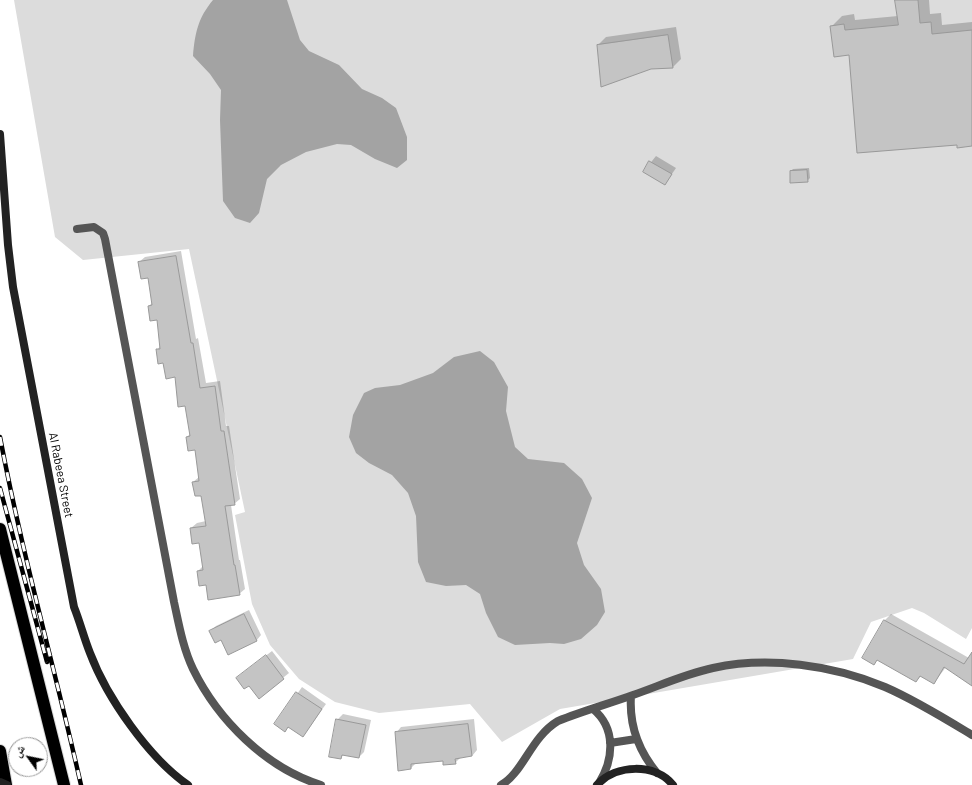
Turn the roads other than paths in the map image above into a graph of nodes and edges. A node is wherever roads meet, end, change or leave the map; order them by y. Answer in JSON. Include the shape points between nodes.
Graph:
{"nodes":[{"id":1,"x":0,"y":134,"type":"edge"},
{"id":2,"x":77,"y":229,"type":"dead end"},
{"id":3,"x":0,"y":529,"type":"edge"},
{"id":4,"x":631,"y":696,"type":"junction"},
{"id":5,"x":593,"y":709,"type":"junction"},
{"id":6,"x":972,"y":736,"type":"edge"},
{"id":7,"x":636,"y":739,"type":"junction"},
{"id":8,"x":610,"y":743,"type":"junction"},
{"id":9,"x":0,"y":751,"type":"edge"},
{"id":10,"x":657,"y":773,"type":"junction"},
{"id":11,"x":178,"y":778,"type":"junction"},
{"id":12,"x":0,"y":782,"type":"edge"},
{"id":13,"x":672,"y":783,"type":"edge"},
{"id":14,"x":598,"y":784,"type":"edge"},
{"id":15,"x":6,"y":785,"type":"edge"},
{"id":16,"x":64,"y":785,"type":"edge"},
{"id":17,"x":185,"y":785,"type":"edge"},
{"id":18,"x":188,"y":785,"type":"edge"},
{"id":19,"x":321,"y":785,"type":"edge"},
{"id":20,"x":501,"y":785,"type":"edge"},
{"id":21,"x":682,"y":785,"type":"edge"}],
"edges":[{"from":1,"to":11,"type":"main road","name":"Al Rabeea Street","via":[[14,294],[74,607],[90,654],[114,699],[143,741]]},
{"from":2,"to":19,"type":"street","via":[[94,227],[105,238],[174,602],[181,636],[193,669],[210,699],[256,749],[285,769]]},
{"from":3,"to":16,"type":"highway"},
{"from":4,"to":5,"type":"street"},
{"from":4,"to":6,"type":"street","via":[[713,668],[748,663],[783,664],[851,675],[884,687],[916,702]]},
{"from":4,"to":7,"type":"street","via":[[631,718]]},
{"from":5,"to":8,"type":"street","via":[[606,724]]},
{"from":5,"to":20,"type":"street","via":[[550,726],[535,741],[512,777]]},
{"from":7,"to":8,"type":"street"},
{"from":7,"to":10,"type":"street"},
{"from":8,"to":14,"type":"street","via":[[608,764]]},
{"from":9,"to":15,"type":"highway"},
{"from":10,"to":13,"type":"main road"},
{"from":10,"to":14,"type":"main road","via":[[642,769],[626,769],[612,774]]},
{"from":11,"to":17,"type":"main road"},
{"from":11,"to":18,"type":"main road","name":"Al Rabeea Street"},
{"from":12,"to":15,"type":"main road","bridge":true},
{"from":13,"to":21,"type":"main road"}]}
